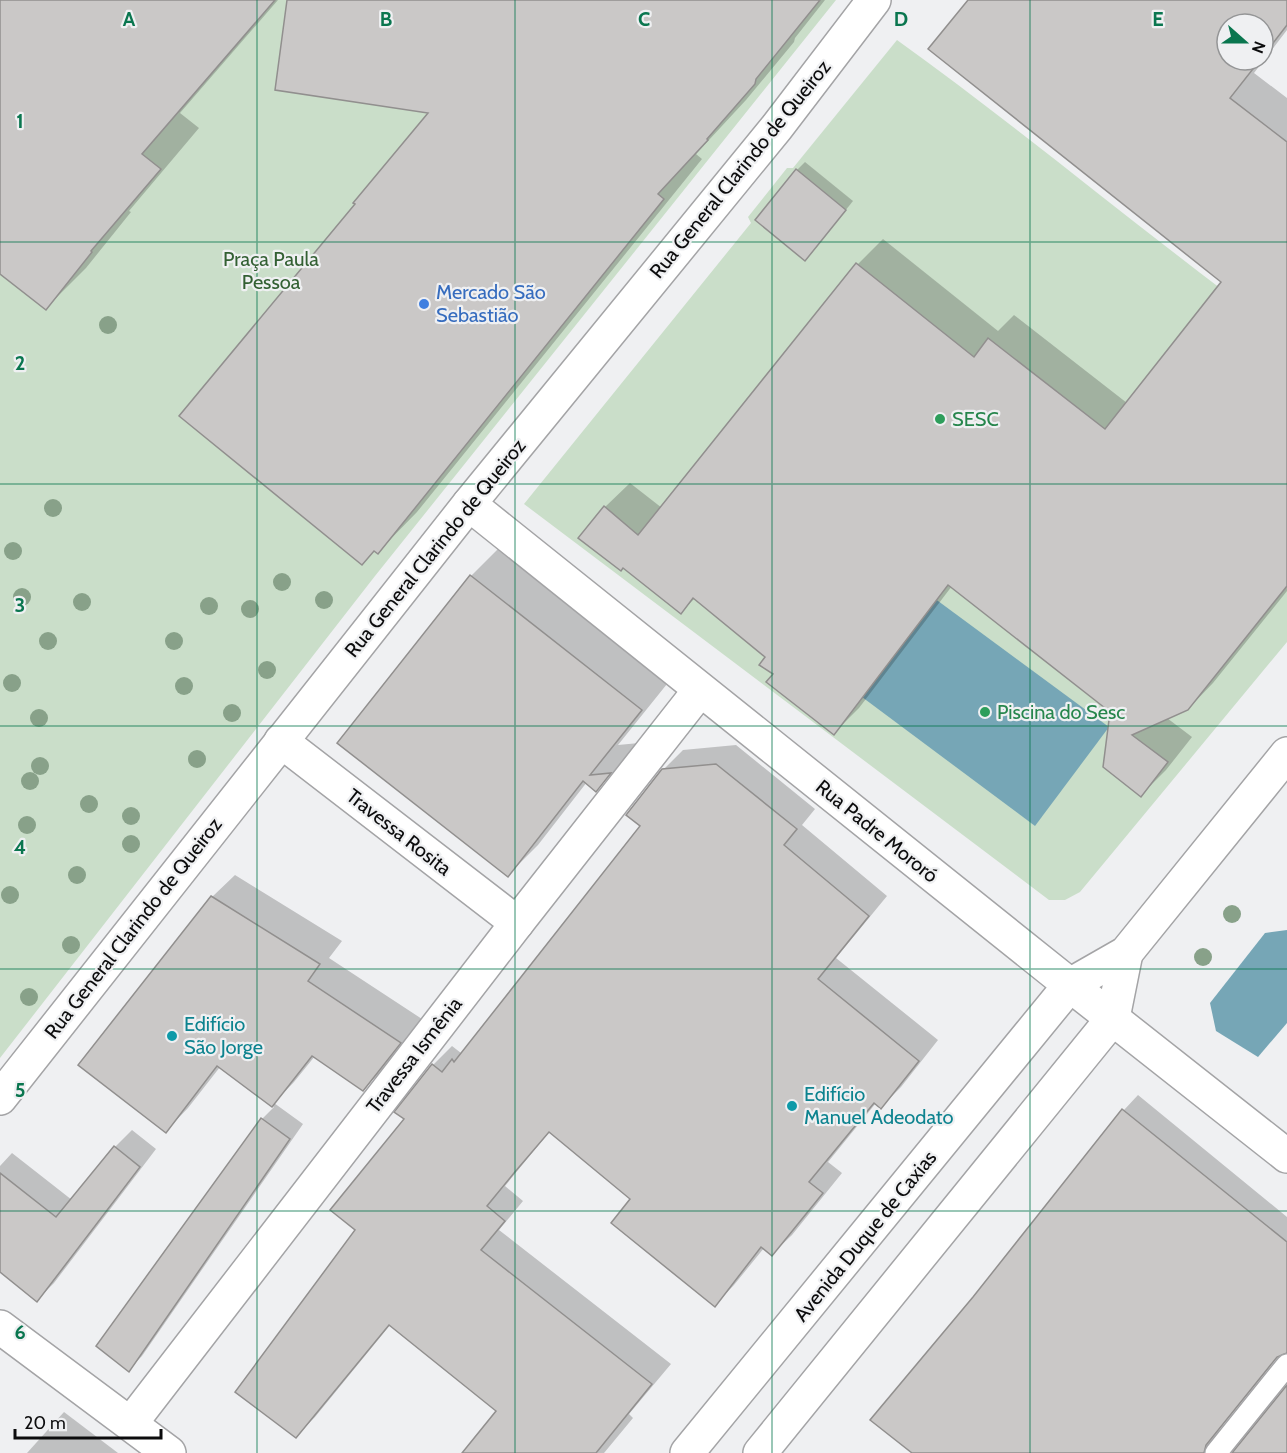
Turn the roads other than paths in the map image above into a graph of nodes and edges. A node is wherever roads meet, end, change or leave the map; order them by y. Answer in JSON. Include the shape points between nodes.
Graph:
{"nodes":[{"id":1,"x":874,"y":0,"type":"edge"},
{"id":2,"x":469,"y":504,"type":"junction"},
{"id":3,"x":700,"y":690,"type":"junction"},
{"id":4,"x":281,"y":741,"type":"junction"},
{"id":5,"x":1287,"y":754,"type":"edge"},
{"id":6,"x":517,"y":923,"type":"junction"},
{"id":7,"x":1126,"y":953,"type":"junction"},
{"id":8,"x":1070,"y":985,"type":"junction"},
{"id":9,"x":1113,"y":1018,"type":"junction"},
{"id":10,"x":0,"y":1098,"type":"edge"},
{"id":11,"x":1287,"y":1156,"type":"edge"},
{"id":12,"x":0,"y":1327,"type":"edge"},
{"id":13,"x":1287,"y":1365,"type":"edge"},
{"id":14,"x":130,"y":1423,"type":"junction"},
{"id":15,"x":169,"y":1453,"type":"edge"},
{"id":16,"x":687,"y":1453,"type":"edge"},
{"id":17,"x":760,"y":1453,"type":"edge"},
{"id":18,"x":1216,"y":1453,"type":"edge"}],
"edges":[{"from":1,"to":2,"type":"street","name":"Rua General Clarindo de Queiroz","via":[[777,127]]},
{"from":2,"to":3,"type":"street","name":"Rua Padre Mororó"},
{"from":2,"to":4,"type":"street","name":"Rua General Clarindo de Queiroz"},
{"from":3,"to":6,"type":"street","name":"Travessa Ismênia"},
{"from":3,"to":8,"type":"street","name":"Rua Padre Mororó"},
{"from":4,"to":6,"type":"street","name":"Travessa Rosita"},
{"from":4,"to":10,"type":"street","name":"Rua General Clarindo de Queiroz"},
{"from":5,"to":7,"type":"street","name":"Avenida Duque de Caxias"},
{"from":6,"to":14,"type":"street","name":"Travessa Ismênia"},
{"from":7,"to":8,"type":"street","name":"Avenida Duque de Caxias"},
{"from":7,"to":9,"type":"street","name":"Avenida Duque de Caxias"},
{"from":8,"to":9,"type":"street","name":"Rua Padre Mororó"},
{"from":8,"to":16,"type":"street","name":"Avenida Duque de Caxias"},
{"from":9,"to":11,"type":"street","name":"Rua Padre Mororó"},
{"from":9,"to":17,"type":"street","name":"Avenida Duque de Caxias"},
{"from":12,"to":14,"type":"street"},
{"from":13,"to":18,"type":"lane"},
{"from":14,"to":15,"type":"street"}]}
